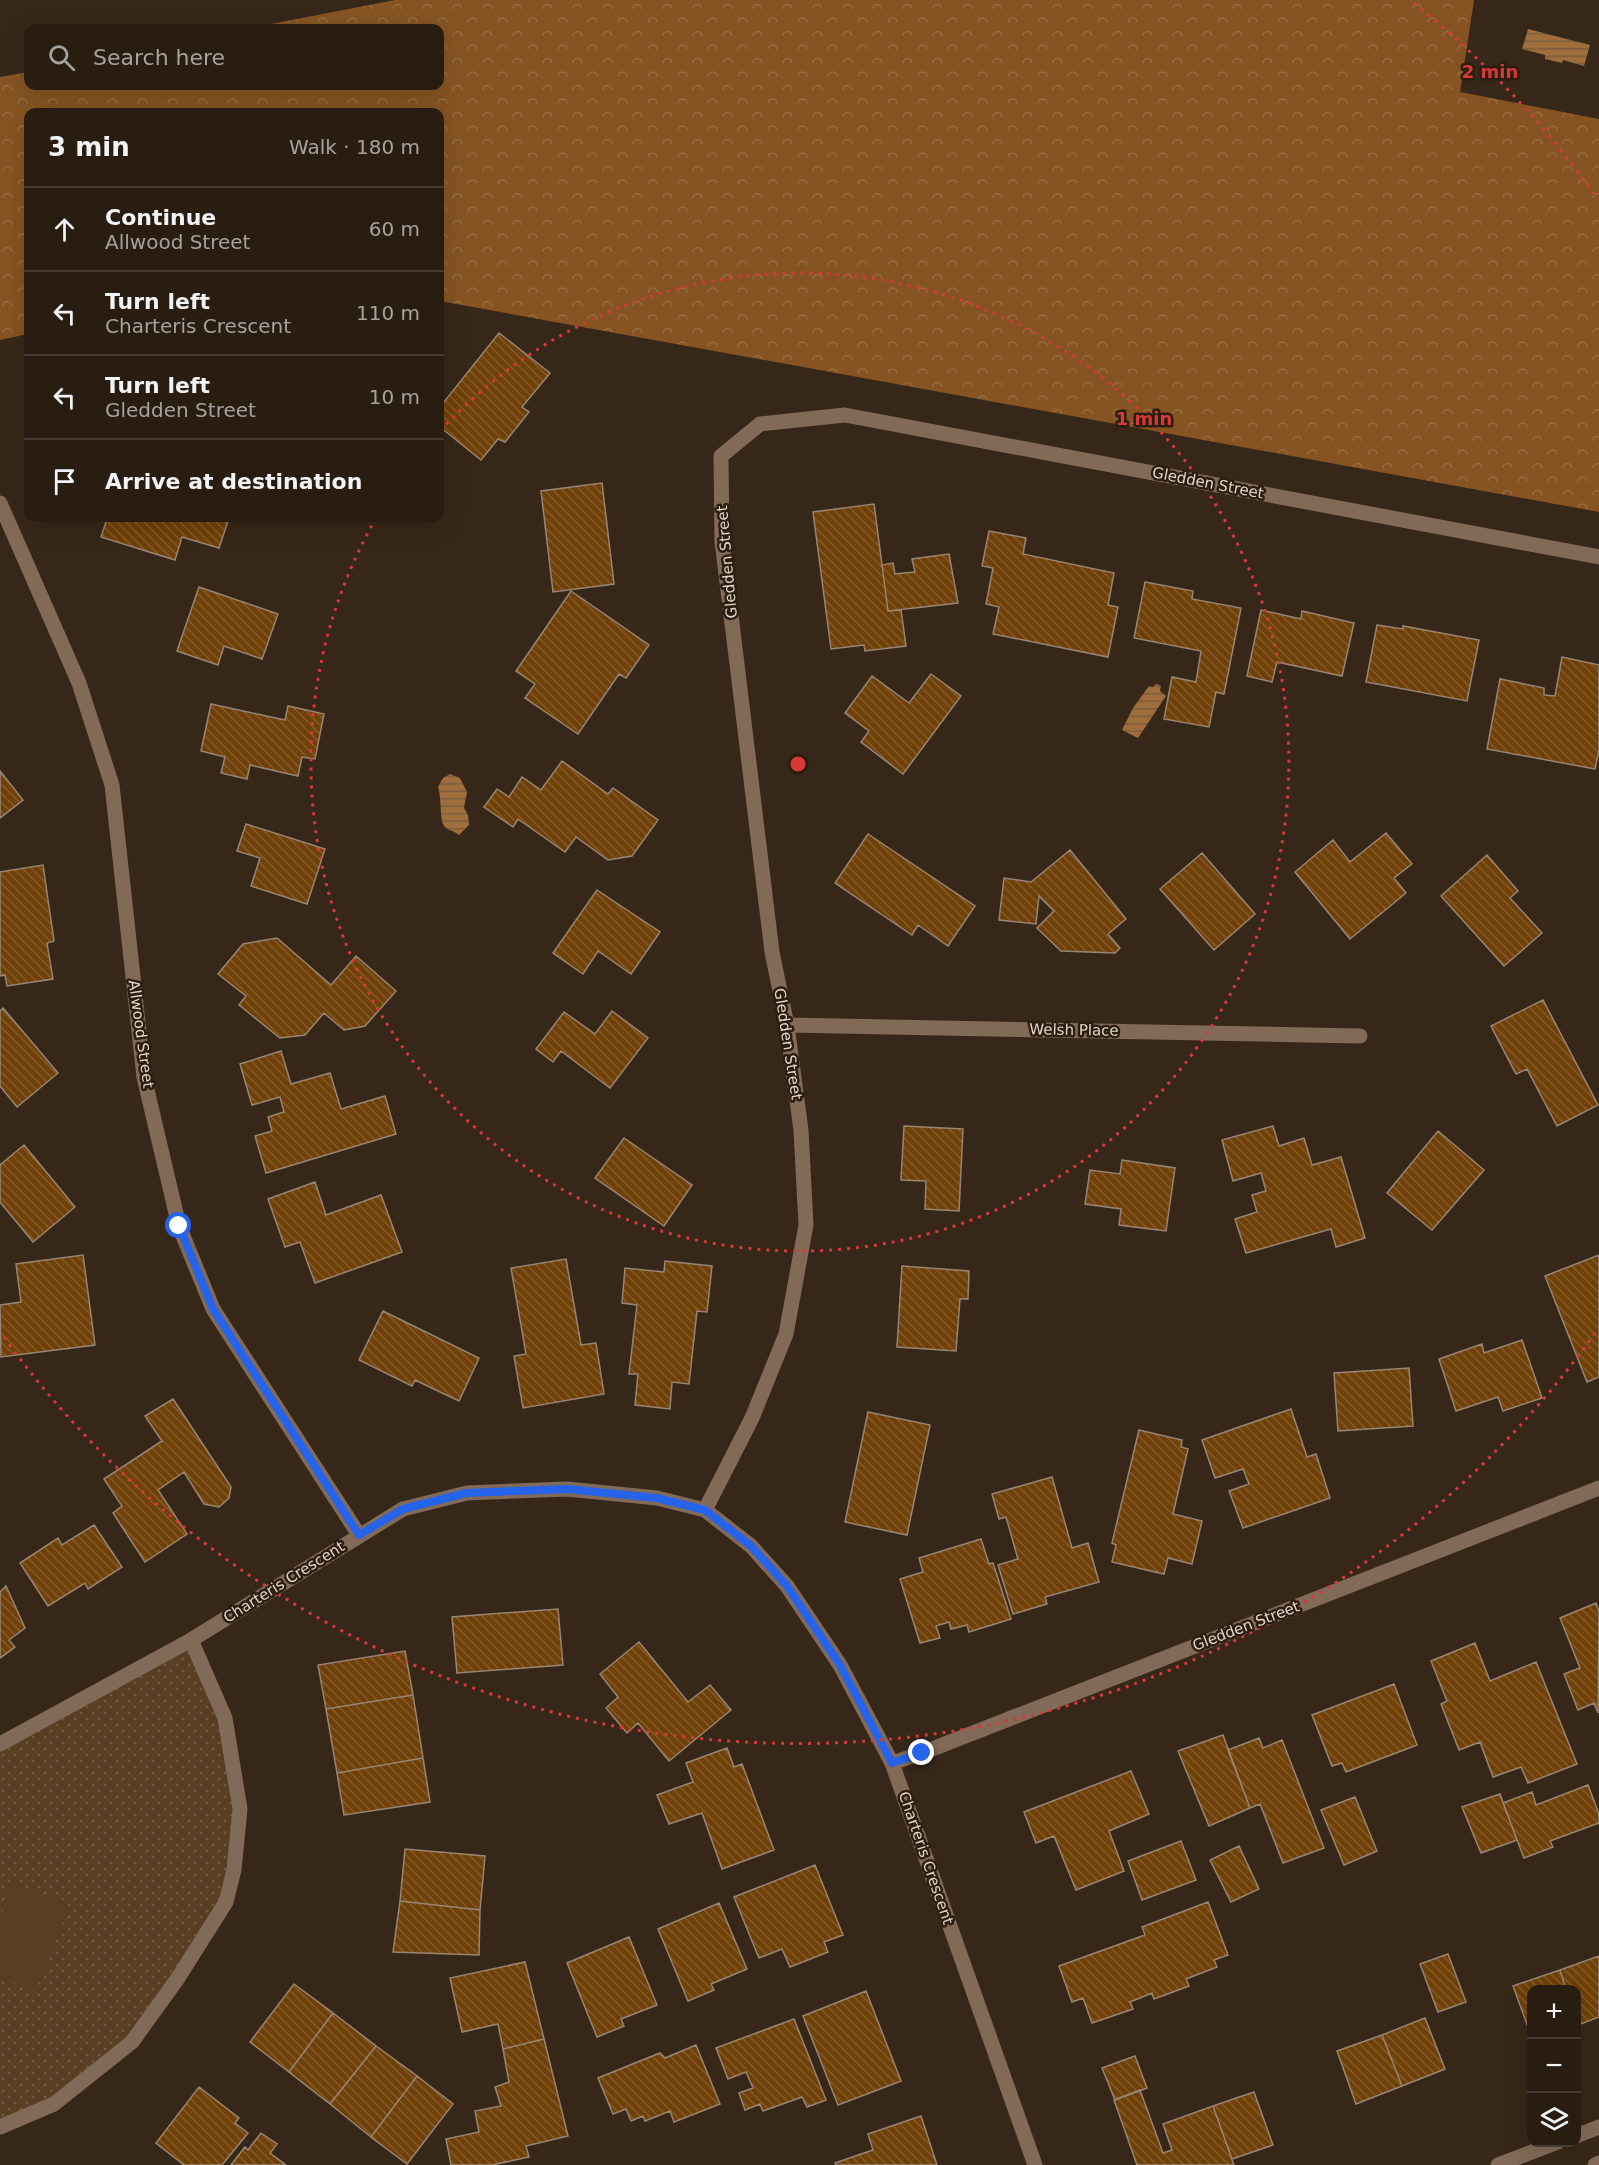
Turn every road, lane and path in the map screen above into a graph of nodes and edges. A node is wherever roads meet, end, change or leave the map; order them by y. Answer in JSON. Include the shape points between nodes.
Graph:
{"nodes":[{"id":1,"x":0,"y":503,"type":"edge"},
{"id":2,"x":1599,"y":557,"type":"edge"},
{"id":3,"x":787,"y":1025,"type":"junction"},
{"id":4,"x":1360,"y":1036,"type":"dead end"},
{"id":5,"x":1599,"y":1488,"type":"edge"},
{"id":6,"x":705,"y":1510,"type":"junction"},
{"id":7,"x":359,"y":1535,"type":"junction"},
{"id":8,"x":191,"y":1640,"type":"junction"},
{"id":9,"x":0,"y":1744,"type":"edge"},
{"id":10,"x":892,"y":1763,"type":"junction"},
{"id":11,"x":0,"y":2127,"type":"edge"},
{"id":12,"x":1599,"y":2127,"type":"edge"},
{"id":13,"x":1581,"y":2134,"type":"edge"},
{"id":14,"x":1545,"y":2147,"type":"edge"},
{"id":15,"x":1035,"y":2165,"type":"edge"},
{"id":16,"x":1498,"y":2165,"type":"edge"}],
"edges":[{"from":1,"to":7,"type":"street","name":"Allwood Street","via":[[79,683],[112,785],[144,1077],[179,1226],[213,1309]]},
{"from":2,"to":3,"type":"street","name":"Gledden Street","via":[[845,415],[760,424],[721,456],[722,541],[772,952]]},
{"from":3,"to":4,"type":"street","name":"Welsh Place"},
{"from":3,"to":6,"type":"street","name":"Gledden Street","via":[[801,1130],[806,1225],[786,1334],[752,1418]]},
{"from":5,"to":10,"type":"street","name":"Gledden Street"},
{"from":6,"to":7,"type":"street","name":"Charteris Crescent","via":[[657,1498],[567,1489],[466,1493],[403,1509]]},
{"from":6,"to":10,"type":"street","name":"Charteris Crescent","via":[[751,1546],[787,1586],[840,1665]]},
{"from":7,"to":8,"type":"street","name":"Charteris Crescent"},
{"from":8,"to":9,"type":"street","name":"Charteris Crescent"},
{"from":8,"to":11,"type":"street","via":[[225,1718],[240,1809],[234,1870],[226,1902],[132,2042],[54,2104]]},
{"from":10,"to":15,"type":"street","name":"Charteris Crescent"},
{"from":12,"to":13,"type":"street"},
{"from":14,"to":16,"type":"street"}]}
